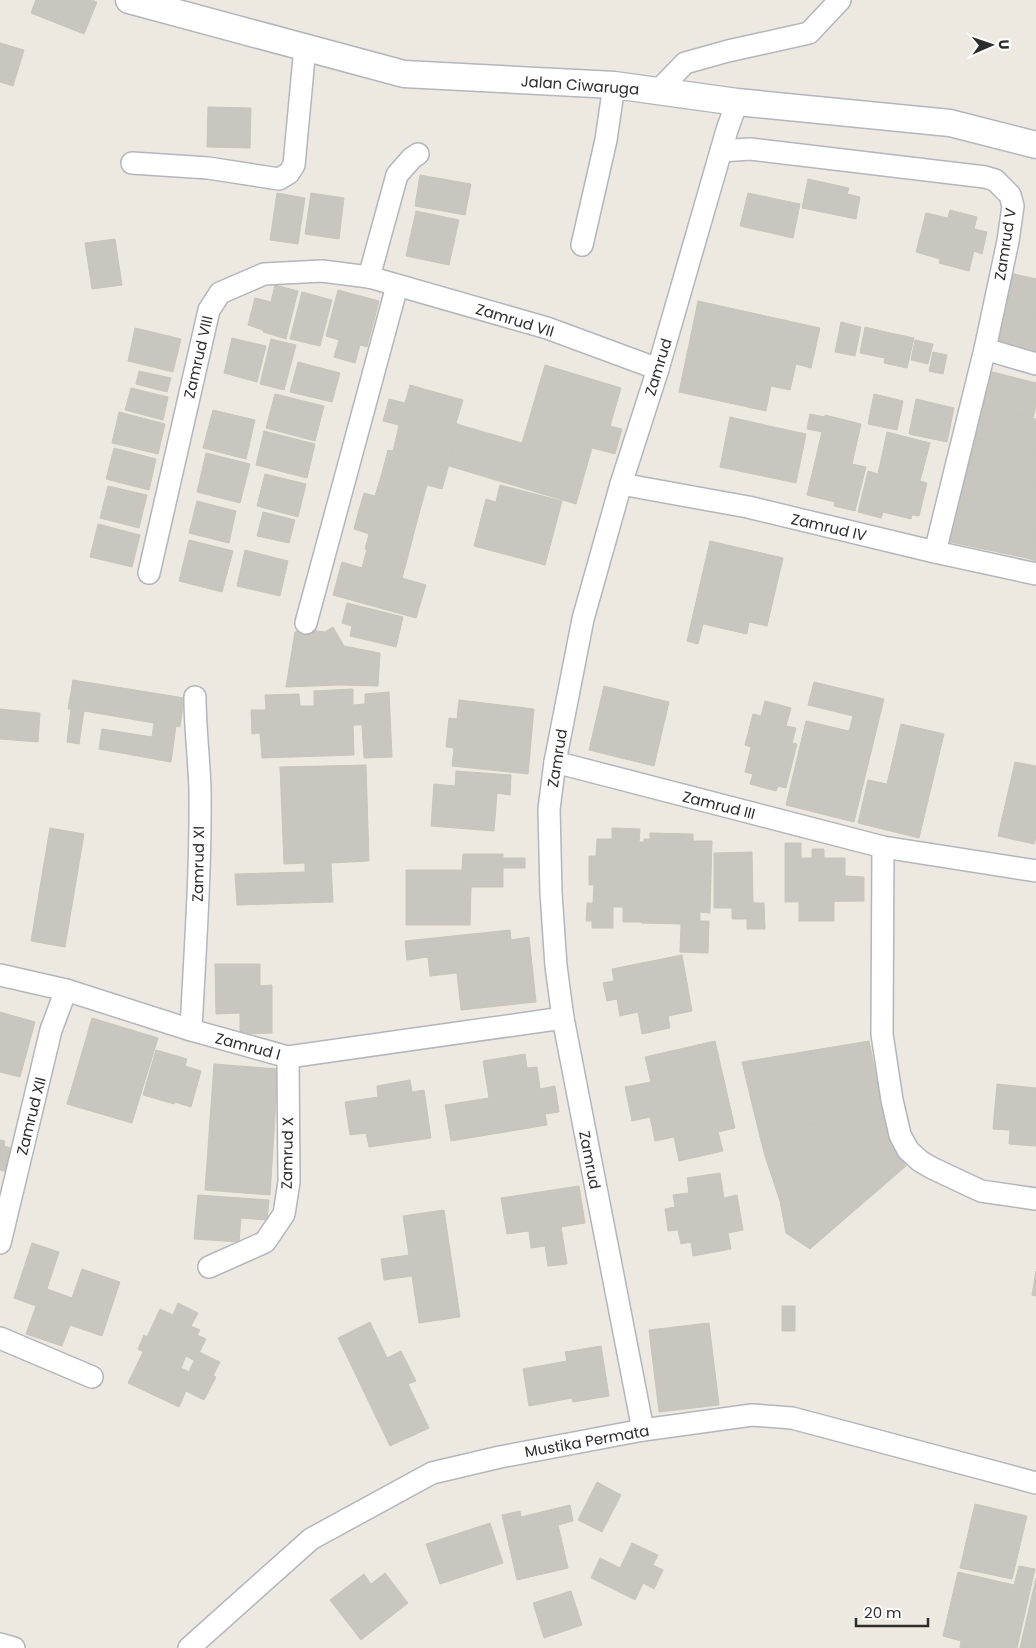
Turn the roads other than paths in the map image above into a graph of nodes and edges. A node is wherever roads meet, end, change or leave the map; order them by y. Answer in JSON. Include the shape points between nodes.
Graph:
{"nodes":[{"id":1,"x":129,"y":0,"type":"edge"},
{"id":2,"x":840,"y":0,"type":"edge"},
{"id":3,"x":305,"y":47,"type":"junction"},
{"id":4,"x":614,"y":85,"type":"junction"},
{"id":5,"x":658,"y":91,"type":"junction"},
{"id":6,"x":736,"y":102,"type":"junction"},
{"id":7,"x":1036,"y":145,"type":"edge"},
{"id":8,"x":721,"y":151,"type":"junction"},
{"id":9,"x":418,"y":154,"type":"dead end"},
{"id":10,"x":132,"y":163,"type":"dead end"},
{"id":11,"x":582,"y":245,"type":"dead end"},
{"id":12,"x":369,"y":277,"type":"junction"},
{"id":13,"x":397,"y":286,"type":"junction"},
{"id":14,"x":985,"y":349,"type":"junction"},
{"id":15,"x":1036,"y":364,"type":"edge"},
{"id":16,"x":658,"y":369,"type":"junction"},
{"id":17,"x":621,"y":484,"type":"junction"},
{"id":18,"x":936,"y":552,"type":"junction"},
{"id":19,"x":149,"y":573,"type":"dead end"},
{"id":20,"x":1036,"y":574,"type":"edge"},
{"id":21,"x":306,"y":623,"type":"dead end"},
{"id":22,"x":195,"y":697,"type":"dead end"},
{"id":23,"x":556,"y":762,"type":"junction"},
{"id":24,"x":883,"y":847,"type":"junction"},
{"id":25,"x":1036,"y":871,"type":"edge"},
{"id":26,"x":0,"y":975,"type":"edge"},
{"id":27,"x":66,"y":990,"type":"junction"},
{"id":28,"x":563,"y":1018,"type":"junction"},
{"id":29,"x":191,"y":1030,"type":"junction"},
{"id":30,"x":288,"y":1057,"type":"junction"},
{"id":31,"x":1036,"y":1199,"type":"edge"},
{"id":32,"x":0,"y":1243,"type":"edge"},
{"id":33,"x":209,"y":1267,"type":"dead end"},
{"id":34,"x":0,"y":1338,"type":"edge"},
{"id":35,"x":92,"y":1377,"type":"dead end"},
{"id":36,"x":644,"y":1430,"type":"junction"},
{"id":37,"x":1036,"y":1484,"type":"edge"},
{"id":38,"x":0,"y":1644,"type":"edge"},
{"id":39,"x":14,"y":1648,"type":"edge"},
{"id":40,"x":189,"y":1648,"type":"edge"}],
"edges":[{"from":1,"to":3,"type":"street","name":"Jalan Ciwaruga"},
{"from":2,"to":5,"type":"street","via":[[809,33],[685,63]]},
{"from":3,"to":4,"type":"street","name":"Jalan Ciwaruga","via":[[404,74]]},
{"from":3,"to":10,"type":"street","via":[[294,165],[289,173],[279,179],[208,168]]},
{"from":4,"to":5,"type":"street","name":"Jalan Ciwaruga"},
{"from":4,"to":11,"type":"street","via":[[606,140]]},
{"from":5,"to":6,"type":"street","name":"Jalan Ciwaruga"},
{"from":6,"to":7,"type":"street","name":"Jalan Ciwaruga","via":[[950,123]]},
{"from":6,"to":8,"type":"street","name":"Zamrud"},
{"from":8,"to":14,"type":"street","name":"Zamrud V","via":[[750,149],[995,180],[1010,195],[1013,206]]},
{"from":8,"to":16,"type":"street","name":"Zamrud"},
{"from":9,"to":12,"type":"street","via":[[397,175]]},
{"from":12,"to":13,"type":"street","name":"Zamrud VII"},
{"from":12,"to":19,"type":"street","name":"Zamrud VIII","via":[[322,271],[264,274],[220,293],[209,310]]},
{"from":13,"to":16,"type":"street","name":"Zamrud VII","via":[[547,328]]},
{"from":13,"to":21,"type":"street"},
{"from":14,"to":15,"type":"street"},
{"from":14,"to":18,"type":"street","name":"Zamrud V"},
{"from":16,"to":17,"type":"street","name":"Zamrud"},
{"from":17,"to":18,"type":"street","name":"Zamrud IV","via":[[748,507]]},
{"from":17,"to":23,"type":"street","name":"Zamrud","via":[[583,618]]},
{"from":18,"to":20,"type":"street","name":"Zamrud IV"},
{"from":22,"to":29,"type":"street","name":"Zamrud XI","via":[[200,790]]},
{"from":23,"to":24,"type":"street","name":"Zamrud III"},
{"from":23,"to":28,"type":"street","name":"Zamrud","via":[[550,809],[551,893]]},
{"from":24,"to":25,"type":"street","name":"Zamrud III"},
{"from":24,"to":31,"type":"street","via":[[882,1034],[900,1135],[908,1150],[932,1168],[981,1191]]},
{"from":26,"to":27,"type":"street","name":"Zamrud I"},
{"from":27,"to":29,"type":"street","name":"Zamrud I"},
{"from":27,"to":32,"type":"street","name":"Zamrud XII","via":[[51,1030]]},
{"from":28,"to":30,"type":"street","name":"Zamrud I"},
{"from":28,"to":36,"type":"street","name":"Zamrud"},
{"from":29,"to":30,"type":"street","name":"Zamrud I"},
{"from":30,"to":33,"type":"street","name":"Zamrud X","via":[[289,1182],[284,1214],[265,1242]]},
{"from":34,"to":35,"type":"street"},
{"from":36,"to":37,"type":"street","name":"Mustika Permata","via":[[752,1415],[792,1418]]},
{"from":36,"to":40,"type":"street","name":"Mustika Permata","via":[[432,1473],[311,1539]]},
{"from":38,"to":39,"type":"street"}]}
